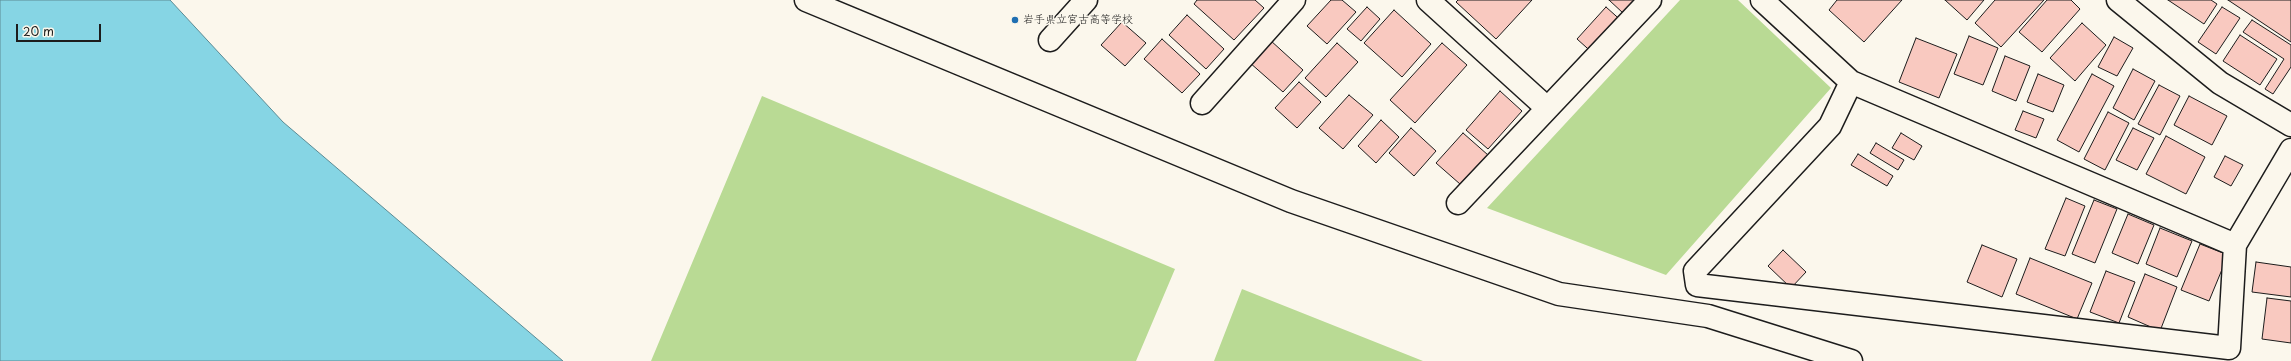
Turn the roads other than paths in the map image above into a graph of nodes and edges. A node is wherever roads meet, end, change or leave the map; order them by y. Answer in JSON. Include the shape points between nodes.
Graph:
{"nodes":[{"id":1,"x":806,"y":0,"type":"edge"},
{"id":2,"x":1086,"y":0,"type":"edge"},
{"id":3,"x":1294,"y":0,"type":"edge"},
{"id":4,"x":1428,"y":0,"type":"edge"},
{"id":5,"x":1650,"y":0,"type":"edge"},
{"id":6,"x":1762,"y":0,"type":"edge"},
{"id":7,"x":2131,"y":4,"type":"edge"},
{"id":8,"x":1050,"y":40,"type":"dead end"},
{"id":9,"x":1852,"y":82,"type":"junction"},
{"id":10,"x":1202,"y":103,"type":"dead end"},
{"id":11,"x":1547,"y":108,"type":"junction"},
{"id":12,"x":2291,"y":125,"type":"edge"},
{"id":13,"x":2291,"y":150,"type":"edge"},
{"id":14,"x":1458,"y":203,"type":"dead end"},
{"id":15,"x":2235,"y":245,"type":"junction"},
{"id":16,"x":1850,"y":361,"type":"edge"}],
"edges":[{"from":1,"to":16,"type":"street","via":[[1291,201],[1559,294],[1708,316]]},
{"from":2,"to":8,"type":"street"},
{"from":3,"to":10,"type":"street"},
{"from":4,"to":11,"type":"street"},
{"from":5,"to":11,"type":"street"},
{"from":6,"to":9,"type":"street"},
{"from":7,"to":12,"type":"street","via":[[2220,83]]},
{"from":9,"to":15,"type":"street"},
{"from":9,"to":15,"type":"street","via":[[1830,126],[1695,271],[1697,285],[2229,348]]},
{"from":11,"to":14,"type":"street"},
{"from":13,"to":15,"type":"street"}]}
